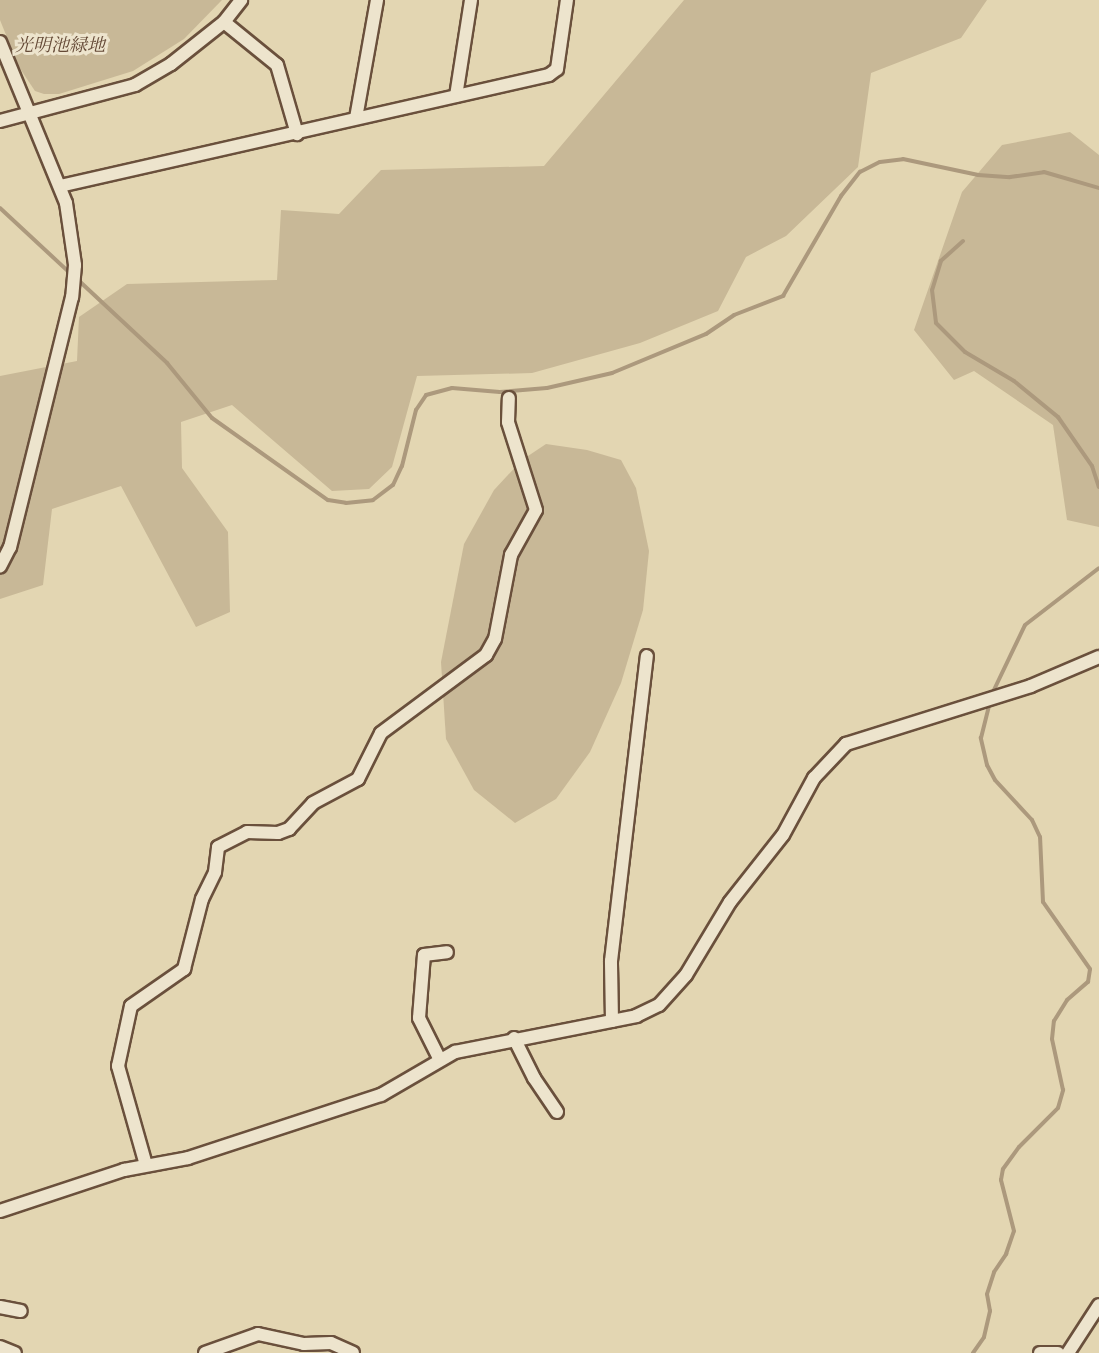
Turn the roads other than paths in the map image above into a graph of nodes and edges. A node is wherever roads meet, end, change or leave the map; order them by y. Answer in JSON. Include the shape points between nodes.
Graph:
{"nodes":[{"id":1,"x":241,"y":0,"type":"edge"},
{"id":2,"x":377,"y":0,"type":"edge"},
{"id":3,"x":471,"y":0,"type":"edge"},
{"id":4,"x":567,"y":0,"type":"edge"},
{"id":5,"x":224,"y":22,"type":"junction"},
{"id":6,"x":0,"y":42,"type":"edge"},
{"id":7,"x":456,"y":96,"type":"junction"},
{"id":8,"x":30,"y":114,"type":"junction"},
{"id":9,"x":357,"y":118,"type":"junction"},
{"id":10,"x":0,"y":121,"type":"edge"},
{"id":11,"x":297,"y":134,"type":"junction"},
{"id":12,"x":60,"y":186,"type":"junction"},
{"id":13,"x":509,"y":398,"type":"dead end"},
{"id":14,"x":0,"y":567,"type":"edge"},
{"id":15,"x":646,"y":656,"type":"dead end"},
{"id":16,"x":1099,"y":657,"type":"edge"},
{"id":17,"x":447,"y":952,"type":"dead end"},
{"id":18,"x":612,"y":1021,"type":"junction"},
{"id":19,"x":514,"y":1038,"type":"junction"},
{"id":20,"x":440,"y":1060,"type":"junction"},
{"id":21,"x":557,"y":1112,"type":"dead end"},
{"id":22,"x":146,"y":1165,"type":"junction"},
{"id":23,"x":0,"y":1211,"type":"edge"},
{"id":24,"x":1099,"y":1305,"type":"edge"},
{"id":25,"x":0,"y":1307,"type":"edge"},
{"id":26,"x":21,"y":1311,"type":"dead end"},
{"id":27,"x":0,"y":1347,"type":"edge"},
{"id":28,"x":15,"y":1353,"type":"edge"},
{"id":29,"x":205,"y":1353,"type":"edge"},
{"id":30,"x":353,"y":1353,"type":"edge"},
{"id":31,"x":1040,"y":1353,"type":"edge"},
{"id":32,"x":1058,"y":1353,"type":"edge"},
{"id":33,"x":1068,"y":1353,"type":"edge"}],
"edges":[{"from":1,"to":5,"type":"street"},
{"from":2,"to":9,"type":"street"},
{"from":3,"to":7,"type":"street"},
{"from":4,"to":7,"type":"street","via":[[557,69],[549,75]]},
{"from":5,"to":8,"type":"street","via":[[171,64],[135,85]]},
{"from":5,"to":11,"type":"street","via":[[277,65]]},
{"from":6,"to":8,"type":"street"},
{"from":7,"to":9,"type":"street"},
{"from":8,"to":10,"type":"street"},
{"from":8,"to":12,"type":"street"},
{"from":9,"to":11,"type":"street"},
{"from":11,"to":12,"type":"street"},
{"from":12,"to":14,"type":"street","via":[[74,242],[72,297],[10,547]]},
{"from":13,"to":22,"type":"street","via":[[508,422],[536,510],[511,555],[495,639],[486,655],[381,733],[366,768],[351,785],[313,803],[289,829],[278,833],[247,831],[218,847],[215,872],[202,899],[184,969],[131,1006],[118,1066]]},
{"from":15,"to":18,"type":"street","via":[[611,961]]},
{"from":16,"to":18,"type":"street","via":[[1031,686],[846,744],[814,778],[783,836],[730,902],[672,992],[659,1005]]},
{"from":17,"to":20,"type":"street","via":[[424,954],[419,1018]]},
{"from":18,"to":19,"type":"street"},
{"from":19,"to":20,"type":"street","via":[[455,1052]]},
{"from":19,"to":21,"type":"street"},
{"from":20,"to":22,"type":"street","via":[[381,1095],[188,1158]]},
{"from":22,"to":23,"type":"street"},
{"from":24,"to":33,"type":"street"},
{"from":25,"to":26,"type":"street"},
{"from":27,"to":28,"type":"street"},
{"from":29,"to":30,"type":"street","via":[[258,1334],[304,1344],[331,1342]]},
{"from":31,"to":32,"type":"street"}]}
